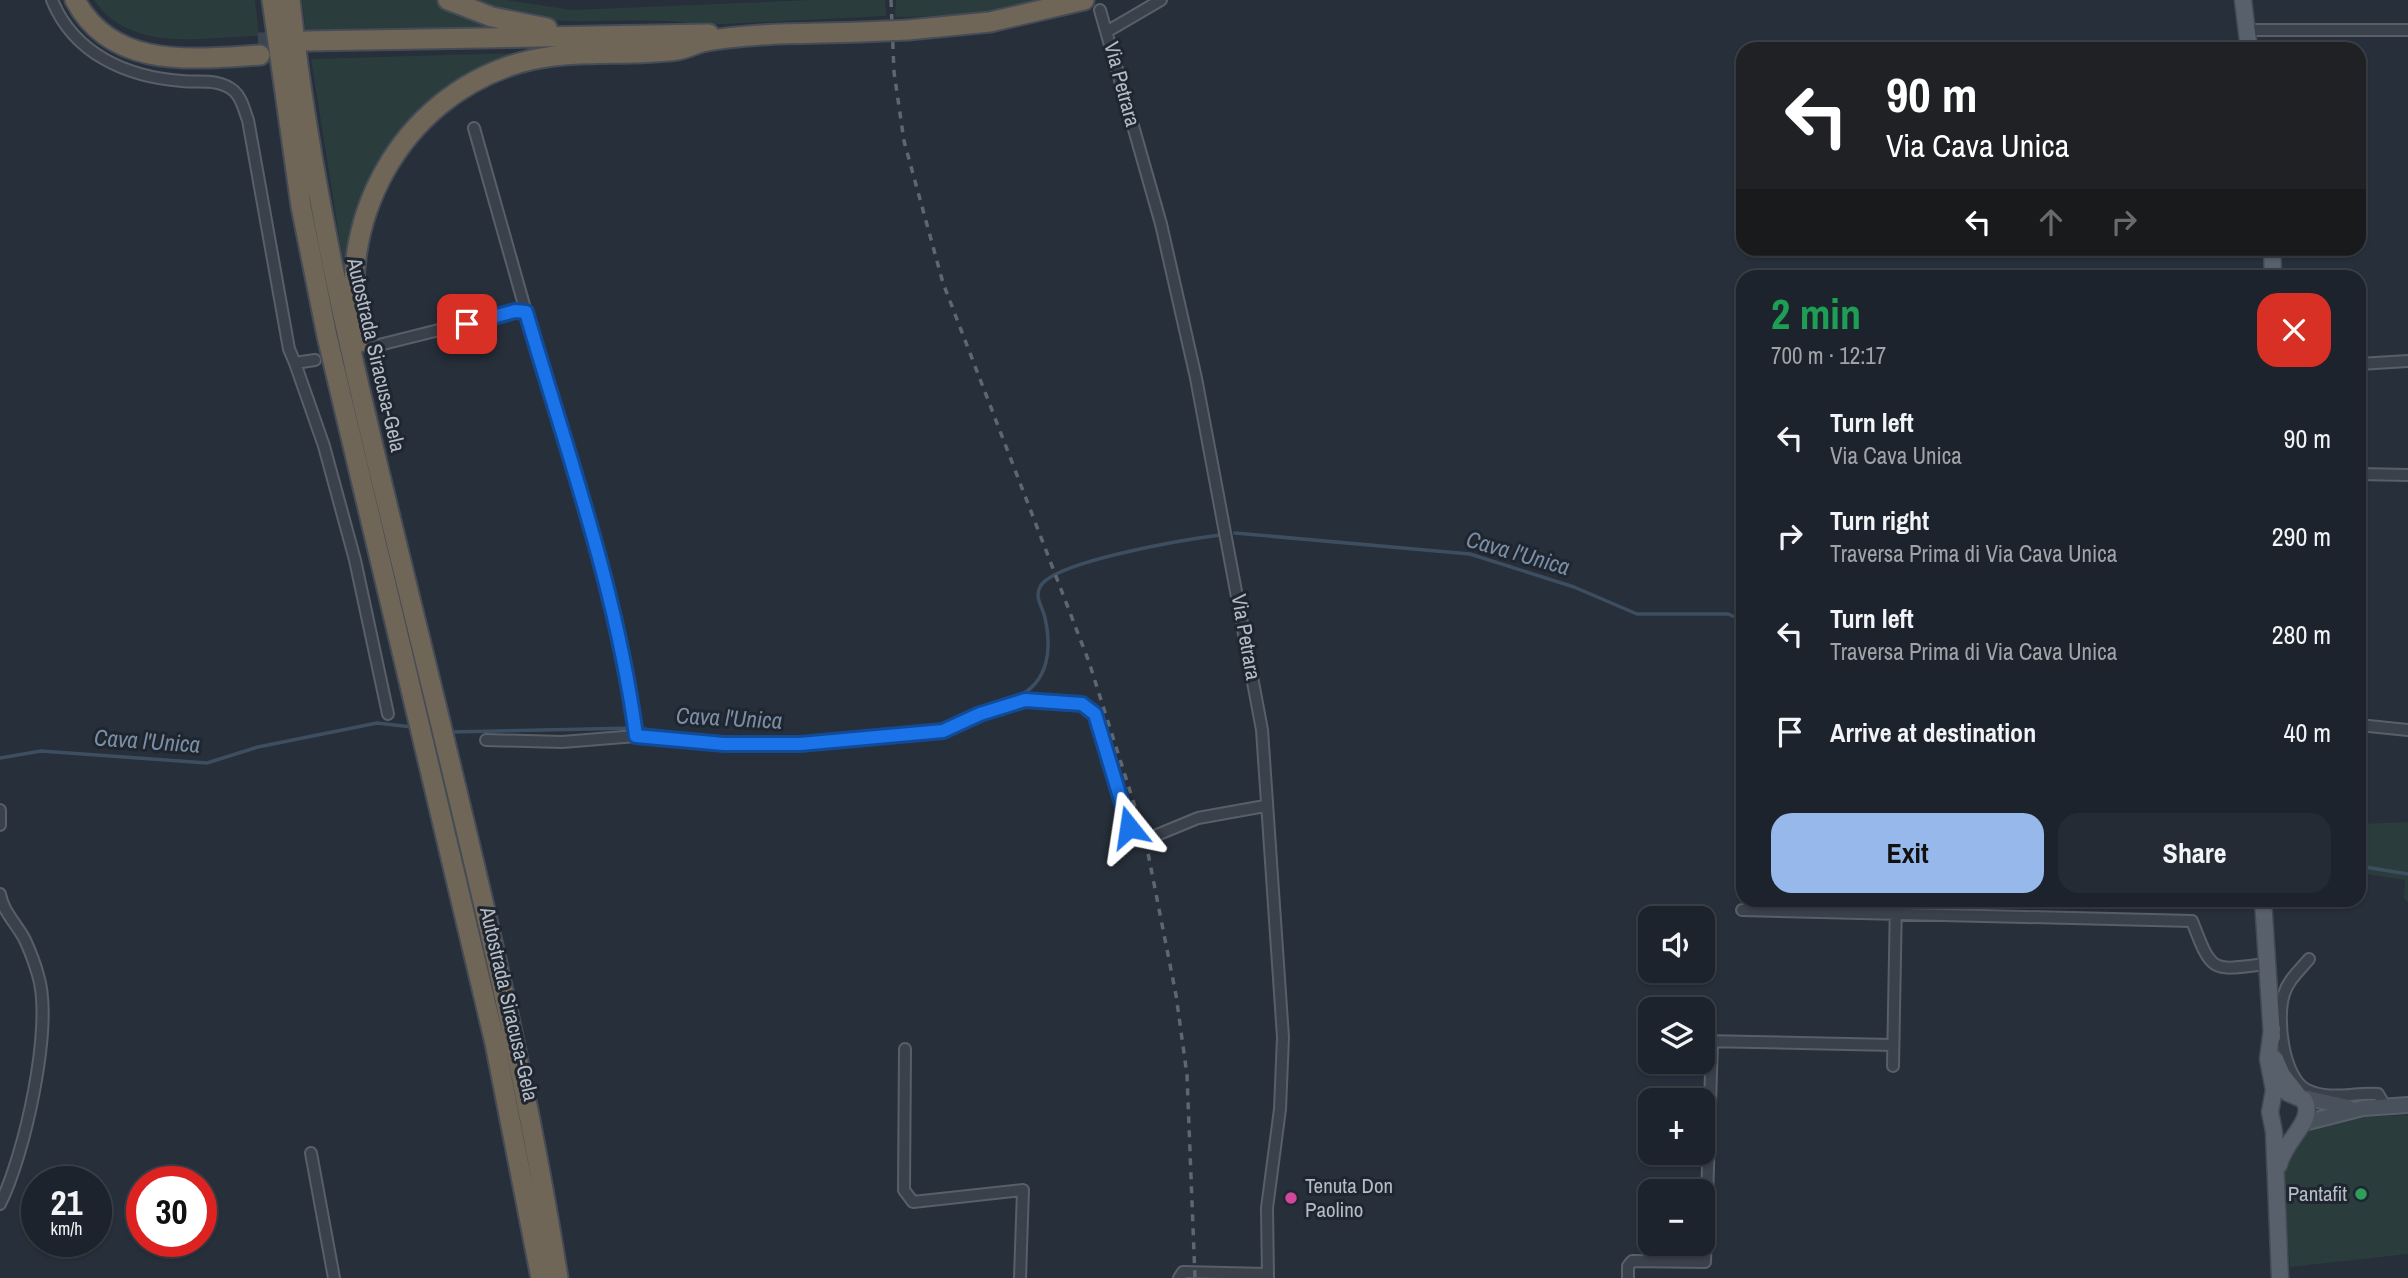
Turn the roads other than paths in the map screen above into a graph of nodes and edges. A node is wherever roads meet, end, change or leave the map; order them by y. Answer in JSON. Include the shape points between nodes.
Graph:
{"nodes":[{"id":1,"x":52,"y":0,"type":"edge"},
{"id":2,"x":75,"y":0,"type":"edge"},
{"id":3,"x":88,"y":0,"type":"edge"},
{"id":4,"x":260,"y":0,"type":"edge"},
{"id":5,"x":272,"y":0,"type":"edge"},
{"id":6,"x":290,"y":0,"type":"edge"},
{"id":7,"x":448,"y":0,"type":"edge"},
{"id":8,"x":1161,"y":0,"type":"edge"},
{"id":9,"x":2243,"y":0,"type":"edge"},
{"id":10,"x":1092,"y":5,"type":"edge"},
{"id":11,"x":2247,"y":30,"type":"junction"},
{"id":12,"x":2408,"y":30,"type":"edge"},
{"id":13,"x":1108,"y":31,"type":"junction"},
{"id":14,"x":666,"y":34,"type":"junction"},
{"id":15,"x":759,"y":37,"type":"junction"},
{"id":16,"x":702,"y":42,"type":"junction"},
{"id":17,"x":2248,"y":42,"type":"edge"},
{"id":18,"x":474,"y":128,"type":"dead end"},
{"id":19,"x":526,"y":312,"type":"junction"},
{"id":20,"x":371,"y":347,"type":"dead end"},
{"id":21,"x":315,"y":360,"type":"dead end"},
{"id":22,"x":2408,"y":361,"type":"edge"},
{"id":23,"x":295,"y":363,"type":"junction"},
{"id":24,"x":2366,"y":364,"type":"edge"},
{"id":25,"x":350,"y":428,"type":"junction"},
{"id":26,"x":2366,"y":474,"type":"edge"},
{"id":27,"x":2408,"y":475,"type":"edge"},
{"id":28,"x":393,"y":530,"type":"junction"},
{"id":29,"x":388,"y":714,"type":"dead end"},
{"id":30,"x":427,"y":715,"type":"junction"},
{"id":31,"x":2366,"y":726,"type":"edge"},
{"id":32,"x":2408,"y":730,"type":"edge"},
{"id":33,"x":636,"y":736,"type":"junction"},
{"id":34,"x":485,"y":740,"type":"dead end"},
{"id":35,"x":434,"y":743,"type":"junction"},
{"id":36,"x":1265,"y":806,"type":"junction"},
{"id":37,"x":0,"y":810,"type":"edge"},
{"id":38,"x":0,"y":825,"type":"edge"},
{"id":39,"x":0,"y":894,"type":"edge"},
{"id":40,"x":1896,"y":907,"type":"edge"},
{"id":41,"x":2263,"y":907,"type":"edge"},
{"id":42,"x":1742,"y":910,"type":"dead end"},
{"id":43,"x":1896,"y":913,"type":"junction"},
{"id":44,"x":2309,"y":959,"type":"dead end"},
{"id":45,"x":2265,"y":964,"type":"junction"},
{"id":46,"x":2272,"y":1029,"type":"junction"},
{"id":47,"x":1715,"y":1041,"type":"edge"},
{"id":48,"x":1893,"y":1045,"type":"junction"},
{"id":49,"x":905,"y":1049,"type":"dead end"},
{"id":50,"x":1893,"y":1066,"type":"dead end"},
{"id":51,"x":1707,"y":1074,"type":"edge"},
{"id":52,"x":2298,"y":1095,"type":"junction"},
{"id":53,"x":2274,"y":1100,"type":"junction"},
{"id":54,"x":2408,"y":1105,"type":"edge"},
{"id":55,"x":2385,"y":1106,"type":"junction"},
{"id":56,"x":2363,"y":1108,"type":"junction"},
{"id":57,"x":2272,"y":1118,"type":"junction"},
{"id":58,"x":2302,"y":1126,"type":"junction"},
{"id":59,"x":312,"y":1153,"type":"dead end"},
{"id":60,"x":0,"y":1205,"type":"edge"},
{"id":61,"x":2278,"y":1210,"type":"junction"},
{"id":62,"x":1267,"y":1276,"type":"edge"},
{"id":63,"x":334,"y":1278,"type":"edge"},
{"id":64,"x":541,"y":1278,"type":"edge"},
{"id":65,"x":558,"y":1278,"type":"edge"},
{"id":66,"x":1020,"y":1278,"type":"edge"},
{"id":67,"x":1179,"y":1278,"type":"edge"},
{"id":68,"x":1628,"y":1278,"type":"edge"},
{"id":69,"x":2280,"y":1278,"type":"edge"}],
"edges":[{"from":1,"to":23,"type":"street","via":[[78,42],[109,62],[157,78],[226,85],[240,98]]},
{"from":2,"to":3,"type":"highway","via":[[105,35],[140,52],[187,59],[259,49],[142,42],[111,26]]},
{"from":4,"to":25,"type":"highway","via":[[319,337],[329,379]]},
{"from":5,"to":25,"type":"highway","name":"Autostrada Siracusa-Gela","via":[[301,206]]},
{"from":6,"to":28,"type":"highway","name":"Autostrada Siracusa-Gela","via":[[322,218]]},
{"from":7,"to":14,"type":"highway","via":[[518,24]]},
{"from":8,"to":13,"type":"street"},
{"from":9,"to":11,"type":"main road"},
{"from":10,"to":13,"type":"street","name":"Via Petrara"},
{"from":10,"to":15,"type":"highway","bridge":true,"via":[[908,30]]},
{"from":11,"to":12,"type":"street"},
{"from":11,"to":17,"type":"main road"},
{"from":13,"to":36,"type":"street","name":"Via Petrara","via":[[1161,224],[1199,391],[1262,730]]},
{"from":14,"to":15,"type":"highway"},
{"from":14,"to":16,"type":"highway","via":[[307,47]]},
{"from":15,"to":16,"type":"highway"},
{"from":16,"to":28,"type":"highway","via":[[679,50],[540,58],[489,74],[438,106],[414,129],[386,168],[359,230],[354,282],[356,327],[385,459]]},
{"from":18,"to":19,"type":"street"},
{"from":19,"to":20,"type":"street"},
{"from":19,"to":33,"type":"street","via":[[586,507],[624,664]]},
{"from":21,"to":23,"type":"street"},
{"from":22,"to":24,"type":"street"},
{"from":23,"to":29,"type":"street","via":[[324,446],[355,560]]},
{"from":25,"to":30,"type":"highway","name":"Autostrada Siracusa-Gela"},
{"from":26,"to":27,"type":"street"},
{"from":28,"to":30,"type":"highway","name":"Autostrada Siracusa-Gela"},
{"from":30,"to":35,"type":"highway"},
{"from":31,"to":32,"type":"street"},
{"from":33,"to":34,"type":"street","via":[[562,742]]},
{"from":33,"to":36,"type":"street","via":[[724,744],[800,744],[943,731],[1025,700],[1082,704],[1095,714],[1129,827],[1138,836],[1152,837],[1198,818]]},
{"from":35,"to":64,"type":"highway","name":"Autostrada Siracusa-Gela"},
{"from":35,"to":65,"type":"highway","name":"Autostrada Siracusa-Gela","via":[[509,1020]]},
{"from":36,"to":62,"type":"street","name":"Via Petrara","via":[[1283,1037],[1280,1109],[1267,1208]]},
{"from":37,"to":38,"type":"street"},
{"from":39,"to":60,"type":"street","via":[[38,973],[44,1016],[33,1094]]},
{"from":40,"to":43,"type":"street"},
{"from":41,"to":45,"type":"main road"},
{"from":42,"to":43,"type":"street"},
{"from":43,"to":45,"type":"street","via":[[2192,921],[2214,965],[2225,969]]},
{"from":43,"to":48,"type":"street"},
{"from":44,"to":55,"type":"street","via":[[2290,981],[2282,1000],[2289,1070],[2306,1089],[2333,1096],[2378,1094]]},
{"from":45,"to":46,"type":"main road"},
{"from":46,"to":52,"type":"main road","via":[[2276,1063]]},
{"from":46,"to":53,"type":"main road","via":[[2268,1059]]},
{"from":47,"to":48,"type":"street"},
{"from":48,"to":50,"type":"street"},
{"from":49,"to":66,"type":"street","via":[[904,1190],[908,1199],[1023,1190]]},
{"from":51,"to":68,"type":"street","via":[[1705,1262],[1632,1261]]},
{"from":52,"to":53,"type":"main road","via":[[2287,1093]]},
{"from":52,"to":56,"type":"street"},
{"from":52,"to":58,"type":"main road","via":[[2308,1112]]},
{"from":53,"to":57,"type":"main road"},
{"from":54,"to":55,"type":"street"},
{"from":55,"to":56,"type":"street"},
{"from":56,"to":58,"type":"street"},
{"from":57,"to":58,"type":"main road","via":[[2286,1130]]},
{"from":57,"to":61,"type":"main road"},
{"from":58,"to":61,"type":"main road","via":[[2281,1155]]},
{"from":59,"to":63,"type":"street"},
{"from":61,"to":69,"type":"main road"},
{"from":62,"to":67,"type":"street","via":[[1182,1272]]}]}
